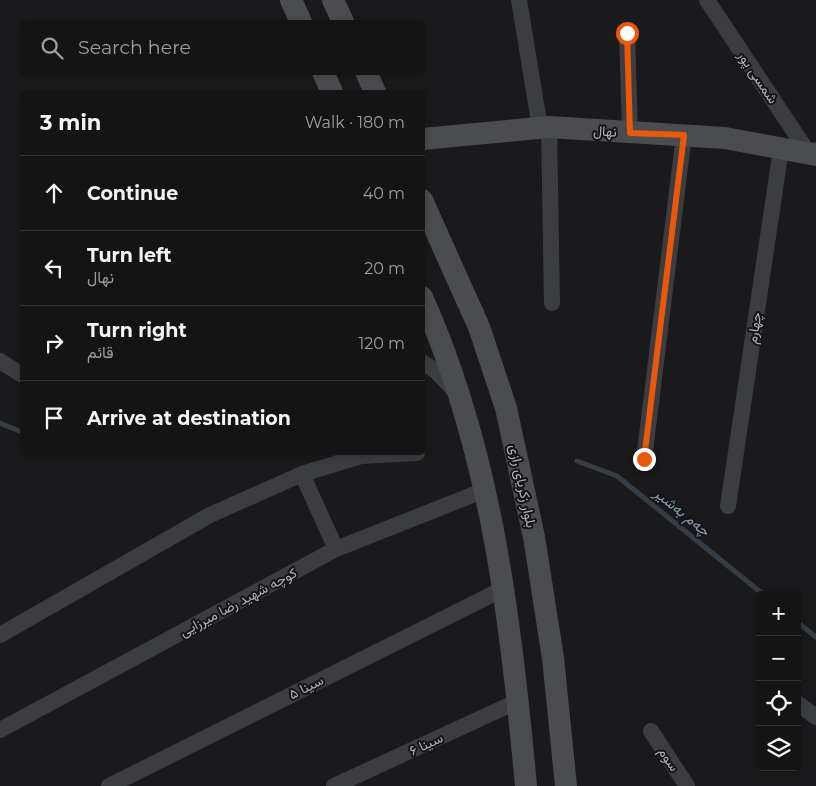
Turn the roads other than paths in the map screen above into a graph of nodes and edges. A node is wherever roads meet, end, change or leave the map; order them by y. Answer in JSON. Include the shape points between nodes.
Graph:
{"nodes":[{"id":1,"x":291,"y":0,"type":"edge"},
{"id":2,"x":333,"y":0,"type":"edge"},
{"id":3,"x":519,"y":0,"type":"edge"},
{"id":4,"x":707,"y":0,"type":"edge"},
{"id":5,"x":300,"y":20,"type":"edge"},
{"id":6,"x":342,"y":20,"type":"edge"},
{"id":7,"x":627,"y":33,"type":"dead end"},
{"id":8,"x":324,"y":75,"type":"edge"},
{"id":9,"x":367,"y":75,"type":"edge"},
{"id":10,"x":331,"y":90,"type":"edge"},
{"id":11,"x":374,"y":90,"type":"edge"},
{"id":12,"x":544,"y":127,"type":"junction"},
{"id":13,"x":630,"y":133,"type":"junction"},
{"id":14,"x":684,"y":135,"type":"junction"},
{"id":15,"x":425,"y":139,"type":"edge"},
{"id":16,"x":781,"y":149,"type":"junction"},
{"id":17,"x":814,"y":153,"type":"edge"},
{"id":18,"x":425,"y":207,"type":"edge"},
{"id":19,"x":552,"y":303,"type":"dead end"},
{"id":20,"x":425,"y":304,"type":"edge"},
{"id":21,"x":0,"y":362,"type":"edge"},
{"id":22,"x":425,"y":364,"type":"edge"},
{"id":23,"x":20,"y":374,"type":"edge"},
{"id":24,"x":462,"y":398,"type":"junction"},
{"id":25,"x":380,"y":455,"type":"edge"},
{"id":26,"x":644,"y":459,"type":"dead end"},
{"id":27,"x":302,"y":474,"type":"junction"},
{"id":28,"x":485,"y":490,"type":"junction"},
{"id":29,"x":728,"y":506,"type":"dead end"},
{"id":30,"x":336,"y":549,"type":"junction"},
{"id":31,"x":503,"y":589,"type":"junction"},
{"id":32,"x":0,"y":635,"type":"edge"},
{"id":33,"x":518,"y":701,"type":"junction"},
{"id":34,"x":801,"y":706,"type":"edge"},
{"id":35,"x":816,"y":717,"type":"edge"},
{"id":36,"x":0,"y":730,"type":"edge"},
{"id":37,"x":651,"y":731,"type":"dead end"},
{"id":38,"x":109,"y":786,"type":"edge"},
{"id":39,"x":334,"y":786,"type":"edge"},
{"id":40,"x":526,"y":786,"type":"edge"},
{"id":41,"x":566,"y":786,"type":"edge"},
{"id":42,"x":687,"y":786,"type":"edge"}],
"edges":[{"from":1,"to":5,"type":"main road"},
{"from":2,"to":6,"type":"main road"},
{"from":3,"to":12,"type":"street"},
{"from":4,"to":17,"type":"street","name":"شمسی پور"},
{"from":7,"to":13,"type":"street"},
{"from":8,"to":10,"type":"main road"},
{"from":9,"to":11,"type":"main road"},
{"from":12,"to":13,"type":"main road","name":"نهال"},
{"from":12,"to":15,"type":"main road","name":"نهال"},
{"from":12,"to":19,"type":"street"},
{"from":13,"to":14,"type":"main road","name":"نهال"},
{"from":14,"to":16,"type":"main road","name":"نهال","via":[[725,138]]},
{"from":14,"to":26,"type":"street"},
{"from":16,"to":17,"type":"main road","name":"نهال"},
{"from":16,"to":29,"type":"street","name":"چهارم"},
{"from":18,"to":41,"type":"main road","name":"بلوار زکریای رازی","via":[[479,327],[506,408],[534,537],[550,639]]},
{"from":20,"to":24,"type":"main road"},
{"from":21,"to":23,"type":"street"},
{"from":22,"to":24,"type":"street"},
{"from":24,"to":28,"type":"main road"},
{"from":25,"to":27,"type":"street","via":[[361,456]]},
{"from":27,"to":30,"type":"street"},
{"from":27,"to":32,"type":"street","via":[[210,515]]},
{"from":28,"to":30,"type":"street","name":"کوچه شهید رضا میرزایی"},
{"from":28,"to":31,"type":"main road"},
{"from":30,"to":36,"type":"street","name":"کوچه شهید رضا میرزایی"},
{"from":31,"to":33,"type":"main road"},
{"from":31,"to":38,"type":"street","name":"سینا ۵"},
{"from":33,"to":39,"type":"street","name":"سینا ۶"},
{"from":33,"to":40,"type":"main road"},
{"from":34,"to":35,"type":"street"},
{"from":37,"to":42,"type":"street","name":"سوم"}]}
